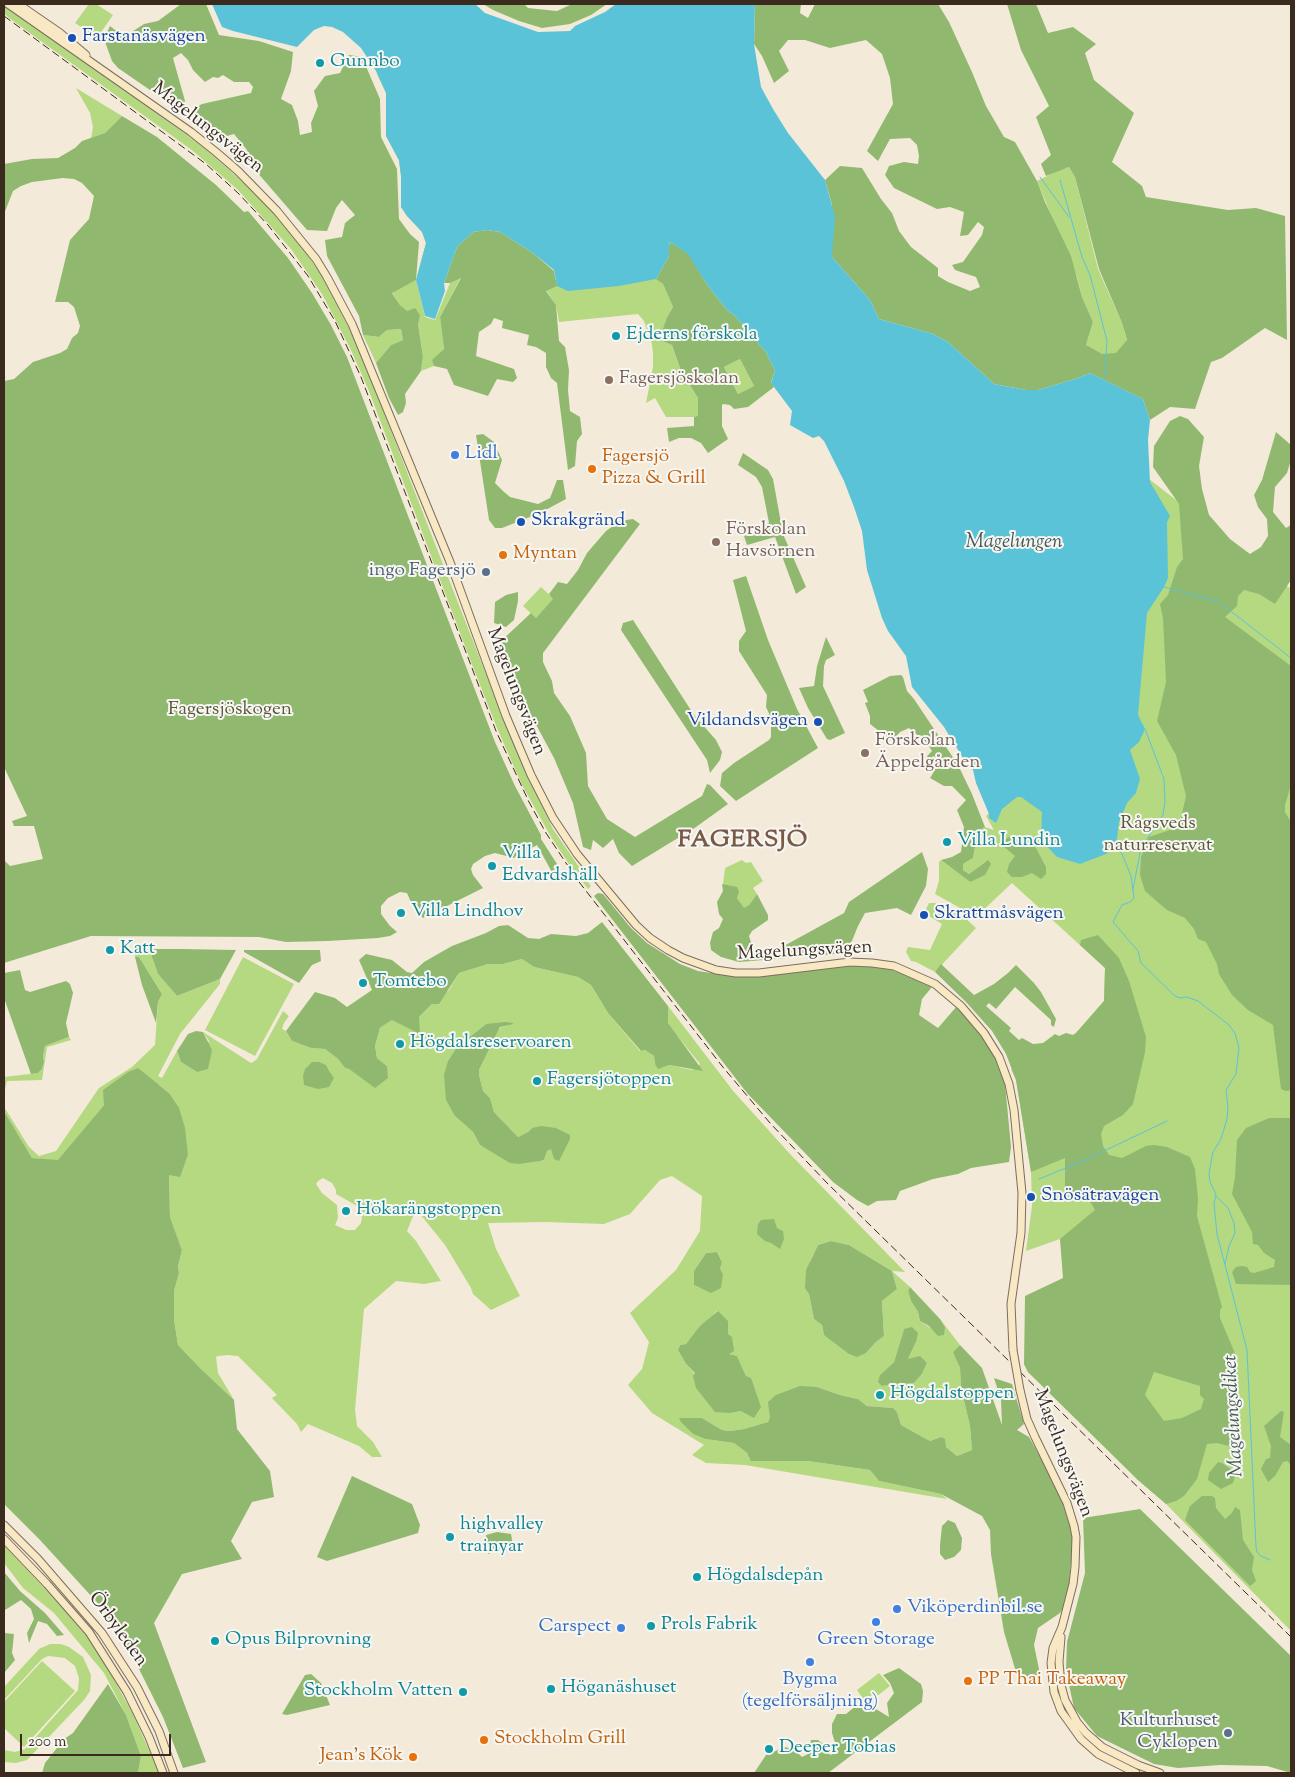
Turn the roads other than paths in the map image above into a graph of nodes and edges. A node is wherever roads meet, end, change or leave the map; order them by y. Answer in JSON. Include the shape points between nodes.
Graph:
{"nodes":[{"id":1,"x":8,"y":4,"type":"edge"},
{"id":2,"x":18,"y":4,"type":"edge"},
{"id":3,"x":27,"y":14,"type":"junction"},
{"id":4,"x":4,"y":1525,"type":"edge"},
{"id":5,"x":4,"y":1539,"type":"edge"},
{"id":6,"x":1062,"y":1626,"type":"junction"},
{"id":7,"x":163,"y":1773,"type":"edge"},
{"id":8,"x":174,"y":1773,"type":"edge"},
{"id":9,"x":1136,"y":1773,"type":"edge"},
{"id":10,"x":1160,"y":1773,"type":"edge"}],
"edges":[{"from":1,"to":3,"type":"main road","name":"Magelungsvägen"},
{"from":2,"to":3,"type":"main road","name":"Magelungsvägen"},
{"from":3,"to":6,"type":"main road","name":"Magelungsvägen","bridge":true,"via":[[190,132],[238,172],[291,226],[327,277],[352,324],[431,515],[531,775],[553,818],[577,854],[636,925],[650,938],[683,958],[726,971],[759,973],[850,962],[894,966],[935,984],[961,1006],[984,1033],[999,1057],[1014,1110],[1022,1193],[1021,1238],[1011,1304],[1013,1350],[1020,1390],[1027,1419],[1067,1503],[1074,1526],[1075,1567]]},
{"from":4,"to":8,"type":"main road","name":"Örbyleden","via":[[102,1633],[142,1695]]},
{"from":5,"to":7,"type":"main road","name":"Örbyleden","via":[[89,1632],[127,1692]]},
{"from":6,"to":9,"type":"main road","name":"Magelungsvägen","via":[[1051,1663],[1054,1692],[1061,1711],[1075,1733],[1091,1749]]},
{"from":6,"to":10,"type":"main road","name":"Magelungsvägen","via":[[1060,1679],[1065,1700],[1077,1722],[1102,1747]]}]}
